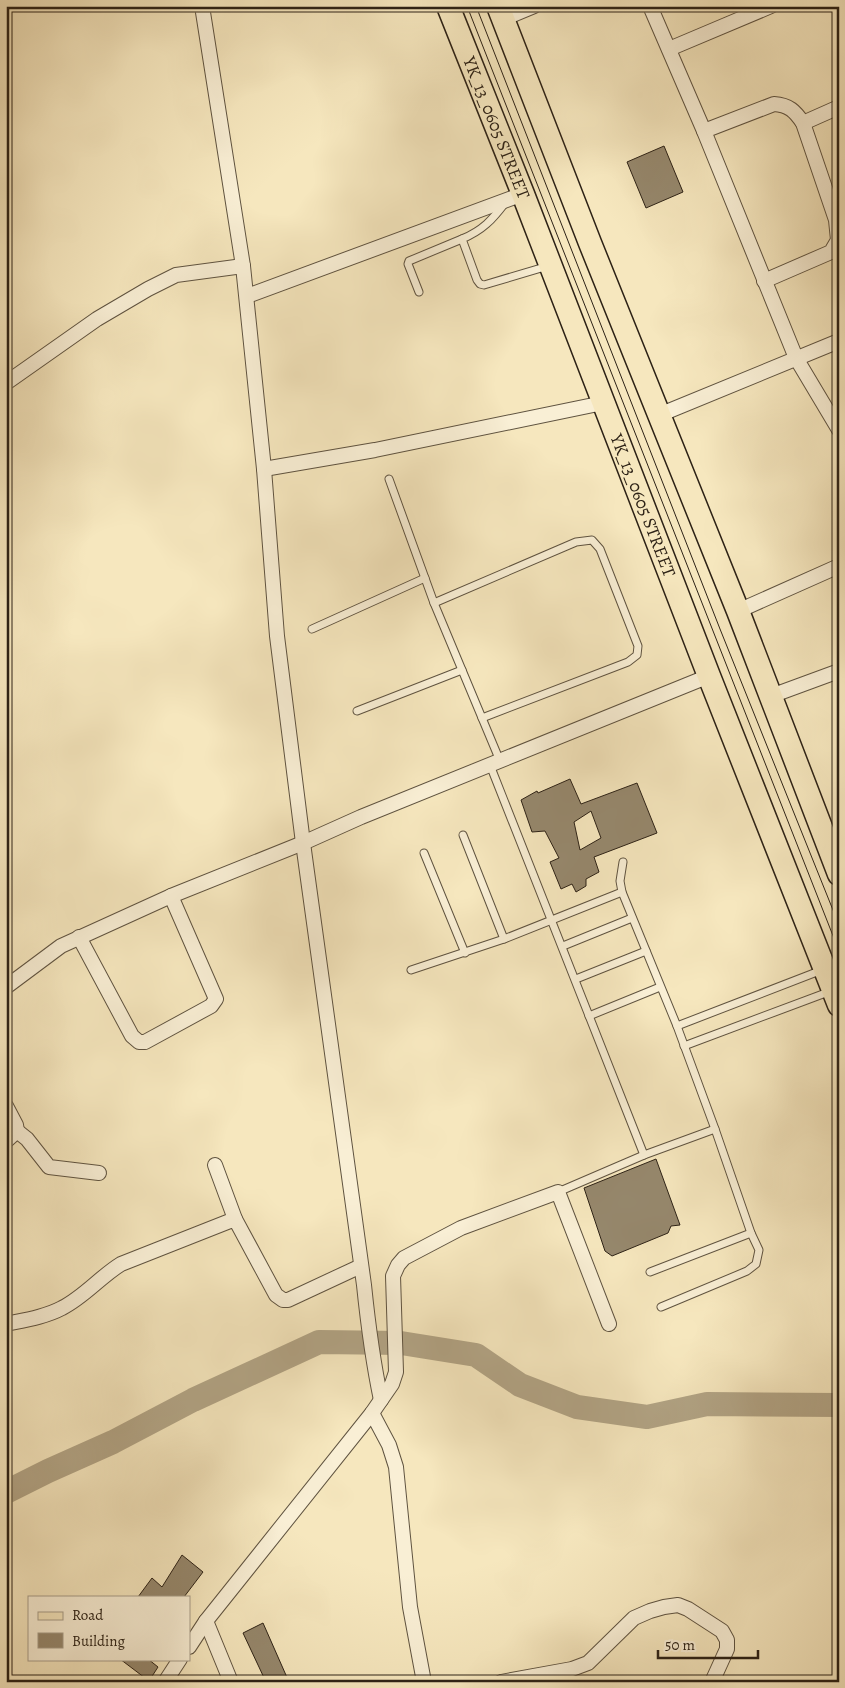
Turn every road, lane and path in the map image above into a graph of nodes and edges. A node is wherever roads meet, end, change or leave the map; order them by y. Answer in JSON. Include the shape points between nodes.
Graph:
{"nodes":[{"id":1,"x":202,"y":6,"type":"edge"},
{"id":2,"x":448,"y":6,"type":"edge"},
{"id":3,"x":534,"y":6,"type":"edge"},
{"id":4,"x":650,"y":6,"type":"edge"},
{"id":5,"x":771,"y":6,"type":"edge"},
{"id":6,"x":500,"y":12,"type":"edge"},
{"id":7,"x":669,"y":49,"type":"junction"},
{"id":8,"x":839,"y":107,"type":"edge"},
{"id":9,"x":802,"y":123,"type":"junction"},
{"id":10,"x":704,"y":131,"type":"junction"},
{"id":11,"x":515,"y":197,"type":"junction"},
{"id":12,"x":837,"y":219,"type":"edge"},
{"id":13,"x":462,"y":239,"type":"junction"},
{"id":14,"x":551,"y":265,"type":"junction"},
{"id":15,"x":243,"y":266,"type":"junction"},
{"id":16,"x":764,"y":280,"type":"junction"},
{"id":17,"x":420,"y":292,"type":"dead end"},
{"id":18,"x":247,"y":296,"type":"junction"},
{"id":19,"x":839,"y":341,"type":"edge"},
{"id":20,"x":796,"y":358,"type":"junction"},
{"id":21,"x":6,"y":383,"type":"edge"},
{"id":22,"x":603,"y":403,"type":"junction"},
{"id":23,"x":659,"y":415,"type":"junction"},
{"id":24,"x":839,"y":430,"type":"edge"},
{"id":25,"x":264,"y":469,"type":"junction"},
{"id":26,"x":389,"y":480,"type":"dead end"},
{"id":27,"x":839,"y":566,"type":"edge"},
{"id":28,"x":425,"y":578,"type":"junction"},
{"id":29,"x":434,"y":603,"type":"junction"},
{"id":30,"x":738,"y":611,"type":"junction"},
{"id":31,"x":312,"y":629,"type":"dead end"},
{"id":32,"x":462,"y":670,"type":"junction"},
{"id":33,"x":839,"y":671,"type":"edge"},
{"id":34,"x":709,"y":676,"type":"junction"},
{"id":35,"x":771,"y":696,"type":"junction"},
{"id":36,"x":358,"y":710,"type":"dead end"},
{"id":37,"x":482,"y":718,"type":"junction"},
{"id":38,"x":495,"y":763,"type":"junction"},
{"id":39,"x":464,"y":834,"type":"dead end"},
{"id":40,"x":303,"y":843,"type":"junction"},
{"id":41,"x":424,"y":853,"type":"dead end"},
{"id":42,"x":623,"y":862,"type":"dead end"},
{"id":43,"x":839,"y":874,"type":"edge"},
{"id":44,"x":622,"y":892,"type":"junction"},
{"id":45,"x":171,"y":896,"type":"junction"},
{"id":46,"x":632,"y":918,"type":"junction"},
{"id":47,"x":551,"y":920,"type":"junction"},
{"id":48,"x":79,"y":937,"type":"junction"},
{"id":49,"x":504,"y":939,"type":"junction"},
{"id":50,"x":563,"y":946,"type":"junction"},
{"id":51,"x":646,"y":951,"type":"junction"},
{"id":52,"x":465,"y":953,"type":"junction"},
{"id":53,"x":824,"y":969,"type":"junction"},
{"id":54,"x":411,"y":970,"type":"dead end"},
{"id":55,"x":576,"y":979,"type":"junction"},
{"id":56,"x":6,"y":987,"type":"edge"},
{"id":57,"x":660,"y":987,"type":"junction"},
{"id":58,"x":836,"y":998,"type":"edge"},
{"id":59,"x":589,"y":1016,"type":"junction"},
{"id":60,"x":676,"y":1026,"type":"junction"},
{"id":61,"x":684,"y":1046,"type":"junction"},
{"id":62,"x":6,"y":1106,"type":"edge"},
{"id":63,"x":715,"y":1129,"type":"junction"},
{"id":64,"x":17,"y":1132,"type":"junction"},
{"id":65,"x":6,"y":1141,"type":"edge"},
{"id":66,"x":644,"y":1155,"type":"junction"},
{"id":67,"x":215,"y":1165,"type":"dead end"},
{"id":68,"x":99,"y":1173,"type":"dead end"},
{"id":69,"x":558,"y":1192,"type":"junction"},
{"id":70,"x":235,"y":1219,"type":"junction"},
{"id":71,"x":751,"y":1233,"type":"junction"},
{"id":72,"x":361,"y":1266,"type":"junction"},
{"id":73,"x":650,"y":1272,"type":"dead end"},
{"id":74,"x":662,"y":1307,"type":"dead end"},
{"id":75,"x":6,"y":1324,"type":"edge"},
{"id":76,"x":609,"y":1324,"type":"dead end"},
{"id":77,"x":382,"y":1400,"type":"junction"},
{"id":78,"x":372,"y":1413,"type":"junction"},
{"id":79,"x":206,"y":1622,"type":"junction"},
{"id":80,"x":190,"y":1646,"type":"edge"},
{"id":81,"x":179,"y":1660,"type":"edge"},
{"id":82,"x":165,"y":1682,"type":"edge"},
{"id":83,"x":231,"y":1682,"type":"edge"},
{"id":84,"x":424,"y":1682,"type":"edge"},
{"id":85,"x":501,"y":1682,"type":"edge"},
{"id":86,"x":712,"y":1682,"type":"edge"}],
"edges":[{"from":1,"to":15,"type":"street"},
{"from":2,"to":11,"type":"main road","name":"YK_13_0605 STREET"},
{"from":3,"to":6,"type":"street"},
{"from":4,"to":7,"type":"street"},
{"from":5,"to":7,"type":"street"},
{"from":6,"to":23,"type":"main road"},
{"from":7,"to":10,"type":"street"},
{"from":8,"to":9,"type":"street"},
{"from":9,"to":10,"type":"street","via":[[794,110],[774,104]]},
{"from":9,"to":12,"type":"street"},
{"from":10,"to":16,"type":"street"},
{"from":11,"to":13,"type":"lane","via":[[476,234]]},
{"from":11,"to":14,"type":"main road","name":"YK_13_0605 STREET"},
{"from":11,"to":18,"type":"street"},
{"from":12,"to":16,"type":"street","via":[[838,240],[831,252]]},
{"from":13,"to":14,"type":"lane","via":[[480,284]]},
{"from":13,"to":17,"type":"lane","via":[[409,261]]},
{"from":14,"to":22,"type":"main road","name":"YK_13_0605 STREET"},
{"from":15,"to":18,"type":"street"},
{"from":15,"to":21,"type":"street","via":[[176,275],[97,319]]},
{"from":16,"to":20,"type":"street"},
{"from":18,"to":25,"type":"street"},
{"from":19,"to":20,"type":"street"},
{"from":20,"to":23,"type":"street"},
{"from":20,"to":24,"type":"street"},
{"from":22,"to":25,"type":"street","via":[[375,450]]},
{"from":22,"to":34,"type":"main road","name":"YK_13_0605 STREET"},
{"from":23,"to":30,"type":"main road"},
{"from":25,"to":40,"type":"street","via":[[277,636]]},
{"from":26,"to":28,"type":"lane"},
{"from":27,"to":30,"type":"street"},
{"from":28,"to":29,"type":"lane"},
{"from":28,"to":31,"type":"lane"},
{"from":29,"to":32,"type":"lane"},
{"from":29,"to":37,"type":"lane","via":[[576,542],[592,540],[600,549],[638,646],[637,655],[628,662]]},
{"from":30,"to":35,"type":"main road"},
{"from":32,"to":36,"type":"lane"},
{"from":32,"to":37,"type":"lane"},
{"from":33,"to":35,"type":"street"},
{"from":34,"to":38,"type":"street"},
{"from":34,"to":53,"type":"main road","name":"YK_13_0605 STREET"},
{"from":35,"to":43,"type":"main road"},
{"from":37,"to":38,"type":"lane"},
{"from":38,"to":40,"type":"street"},
{"from":38,"to":47,"type":"lane"},
{"from":39,"to":49,"type":"lane"},
{"from":40,"to":45,"type":"street"},
{"from":40,"to":72,"type":"street"},
{"from":41,"to":52,"type":"lane"},
{"from":42,"to":44,"type":"lane"},
{"from":44,"to":46,"type":"lane"},
{"from":44,"to":47,"type":"lane"},
{"from":45,"to":48,"type":"street"},
{"from":45,"to":48,"type":"street","via":[[216,1000],[211,1006],[145,1042],[139,1042],[132,1036]]},
{"from":46,"to":50,"type":"lane"},
{"from":46,"to":51,"type":"lane"},
{"from":47,"to":49,"type":"lane"},
{"from":47,"to":50,"type":"lane"},
{"from":48,"to":56,"type":"street","via":[[61,946]]},
{"from":49,"to":52,"type":"lane"},
{"from":50,"to":55,"type":"lane"},
{"from":51,"to":55,"type":"lane"},
{"from":51,"to":57,"type":"lane"},
{"from":52,"to":54,"type":"lane"},
{"from":53,"to":58,"type":"main road","name":"YK_13_0605 STREET"},
{"from":53,"to":60,"type":"lane"},
{"from":55,"to":59,"type":"lane"},
{"from":57,"to":59,"type":"lane"},
{"from":57,"to":60,"type":"lane"},
{"from":58,"to":61,"type":"lane"},
{"from":59,"to":66,"type":"lane"},
{"from":60,"to":61,"type":"lane"},
{"from":61,"to":63,"type":"lane"},
{"from":62,"to":64,"type":"street"},
{"from":63,"to":66,"type":"lane"},
{"from":63,"to":71,"type":"lane"},
{"from":64,"to":65,"type":"street"},
{"from":64,"to":68,"type":"street","via":[[27,1139],[49,1167]]},
{"from":66,"to":69,"type":"lane"},
{"from":67,"to":70,"type":"street"},
{"from":69,"to":76,"type":"street"},
{"from":69,"to":77,"type":"street","via":[[461,1228],[404,1258],[398,1265],[393,1276],[396,1372]]},
{"from":70,"to":72,"type":"street","via":[[276,1295],[282,1300]]},
{"from":70,"to":75,"type":"street","via":[[121,1264],[62,1309]]},
{"from":71,"to":73,"type":"lane"},
{"from":71,"to":74,"type":"lane","via":[[759,1250],[756,1264],[747,1271]]},
{"from":72,"to":77,"type":"street","via":[[368,1328]]},
{"from":77,"to":78,"type":"street"},
{"from":78,"to":79,"type":"street"},
{"from":78,"to":84,"type":"street","via":[[389,1445],[396,1467],[410,1607]]},
{"from":79,"to":80,"type":"street"},
{"from":79,"to":83,"type":"street"},
{"from":81,"to":82,"type":"street"},
{"from":85,"to":86,"type":"street","via":[[588,1663],[634,1618],[678,1605],[722,1631],[727,1640],[727,1649]]}]}
